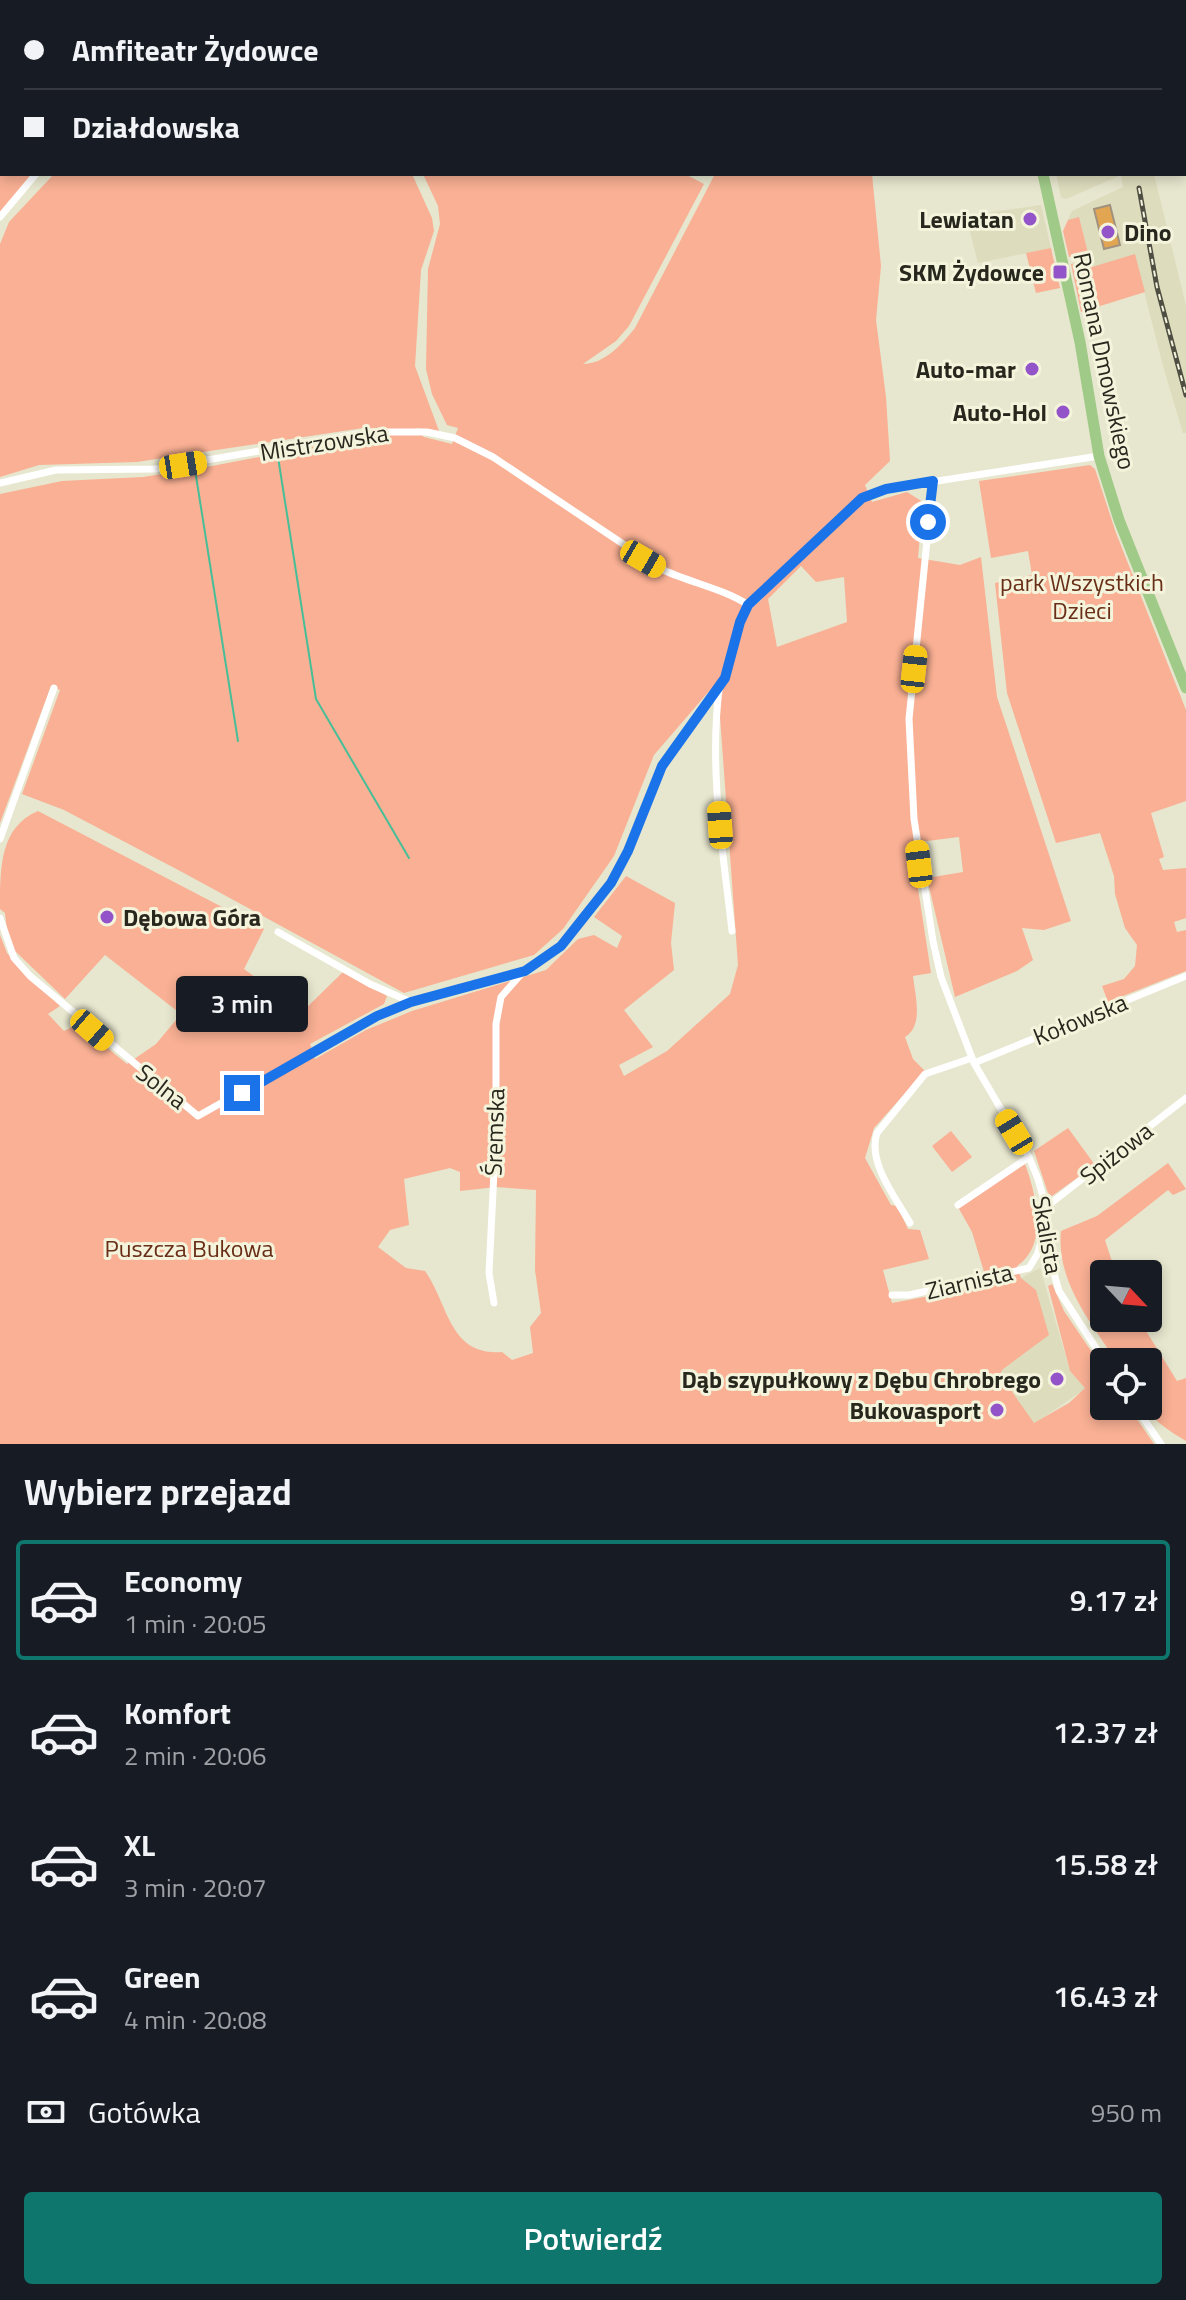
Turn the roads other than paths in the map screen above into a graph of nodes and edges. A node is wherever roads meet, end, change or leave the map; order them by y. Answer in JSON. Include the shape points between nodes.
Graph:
{"nodes":[{"id":1,"x":34,"y":176,"type":"edge"},
{"id":2,"x":1043,"y":176,"type":"edge"},
{"id":3,"x":0,"y":217,"type":"edge"},
{"id":4,"x":1099,"y":456,"type":"junction"},
{"id":5,"x":933,"y":481,"type":"junction"},
{"id":6,"x":0,"y":483,"type":"edge"},
{"id":7,"x":748,"y":605,"type":"junction"},
{"id":8,"x":54,"y":688,"type":"dead end"},
{"id":9,"x":719,"y":688,"type":"junction"},
{"id":10,"x":1186,"y":688,"type":"edge"},
{"id":11,"x":0,"y":839,"type":"edge"},
{"id":12,"x":0,"y":918,"type":"edge"},
{"id":13,"x":732,"y":931,"type":"dead end"},
{"id":14,"x":278,"y":932,"type":"dead end"},
{"id":15,"x":525,"y":971,"type":"junction"},
{"id":16,"x":1186,"y":976,"type":"edge"},
{"id":17,"x":411,"y":1002,"type":"junction"},
{"id":18,"x":973,"y":1060,"type":"junction"},
{"id":19,"x":1186,"y":1098,"type":"edge"},
{"id":20,"x":1029,"y":1157,"type":"junction"},
{"id":21,"x":958,"y":1205,"type":"dead end"},
{"id":22,"x":1046,"y":1207,"type":"junction"},
{"id":23,"x":910,"y":1223,"type":"dead end"},
{"id":24,"x":892,"y":1295,"type":"dead end"},
{"id":25,"x":494,"y":1303,"type":"dead end"},
{"id":26,"x":1096,"y":1348,"type":"edge"},
{"id":27,"x":1145,"y":1420,"type":"edge"},
{"id":28,"x":1161,"y":1444,"type":"edge"}],
"edges":[{"from":1,"to":3,"type":"street"},
{"from":2,"to":4,"type":"main road","name":"Romana Dmowskiego"},
{"from":4,"to":5,"type":"street"},
{"from":4,"to":10,"type":"main road","name":"Romana Dmowskiego"},
{"from":5,"to":7,"type":"street","via":[[862,498]]},
{"from":5,"to":18,"type":"street","name":"Skalista","via":[[909,719],[911,788],[936,953]]},
{"from":6,"to":7,"type":"street","name":"Mistrzowska","via":[[56,470],[155,469],[369,432],[427,432],[455,438],[493,457],[659,568]]},
{"from":7,"to":9,"type":"street"},
{"from":8,"to":11,"type":"street"},
{"from":9,"to":13,"type":"street","via":[[717,774]]},
{"from":9,"to":15,"type":"street","via":[[662,766],[611,883],[574,933]]},
{"from":12,"to":17,"type":"street","name":"Solna","via":[[10,950],[24,970],[198,1116]]},
{"from":14,"to":17,"type":"street"},
{"from":15,"to":17,"type":"street"},
{"from":15,"to":25,"type":"street","name":"Śremska","via":[[501,997],[496,1024],[489,1273]]},
{"from":16,"to":18,"type":"street","name":"Kołowska"},
{"from":18,"to":20,"type":"street","name":"Skalista"},
{"from":18,"to":23,"type":"street","name":"Kołowska","via":[[925,1074],[877,1133],[877,1161]]},
{"from":19,"to":22,"type":"street","name":"Spiżowa"},
{"from":20,"to":21,"type":"street"},
{"from":20,"to":22,"type":"street","name":"Skalista"},
{"from":22,"to":24,"type":"street","name":"Ziarnista","via":[[1044,1233],[1029,1268]]},
{"from":22,"to":26,"type":"street","name":"Skalista","via":[[1059,1291]]},
{"from":27,"to":28,"type":"street"}]}
